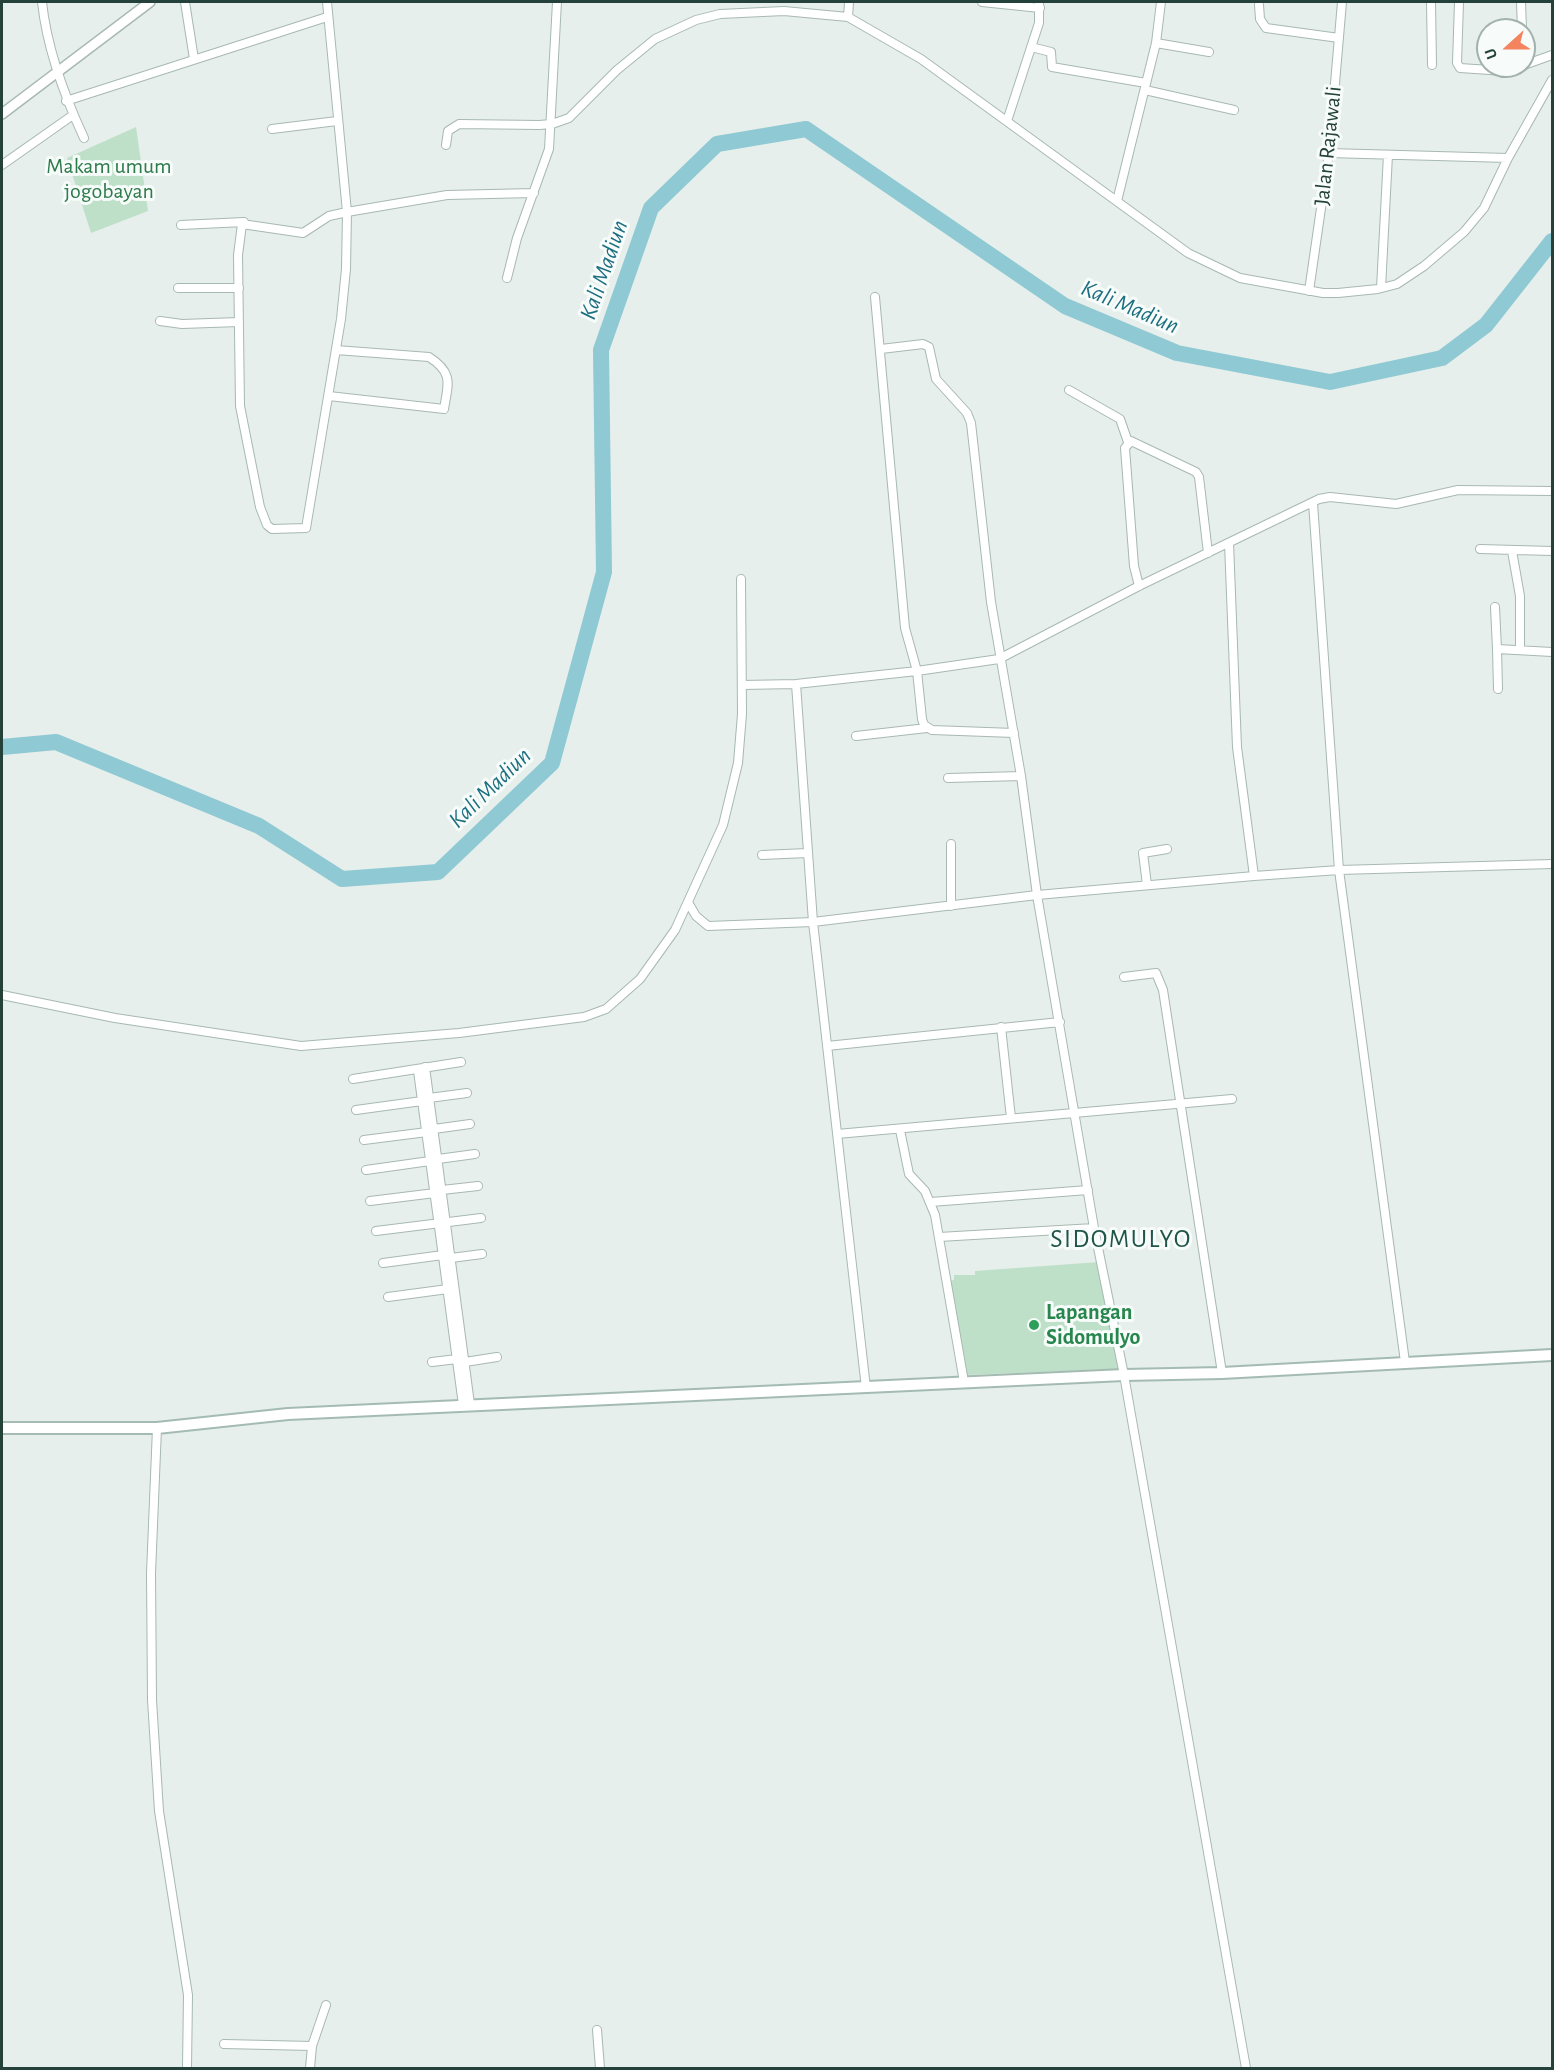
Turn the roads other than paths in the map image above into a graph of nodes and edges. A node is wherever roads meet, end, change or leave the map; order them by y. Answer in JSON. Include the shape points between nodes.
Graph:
{"nodes":[{"id":1,"x":42,"y":2,"type":"edge"},
{"id":2,"x":150,"y":2,"type":"edge"},
{"id":3,"x":184,"y":2,"type":"edge"},
{"id":4,"x":327,"y":2,"type":"edge"},
{"id":5,"x":557,"y":2,"type":"edge"},
{"id":6,"x":849,"y":2,"type":"edge"},
{"id":7,"x":982,"y":2,"type":"edge"},
{"id":8,"x":1161,"y":2,"type":"edge"},
{"id":9,"x":1342,"y":2,"type":"edge"},
{"id":10,"x":1431,"y":2,"type":"edge"},
{"id":11,"x":1459,"y":2,"type":"edge"},
{"id":12,"x":1521,"y":2,"type":"edge"},
{"id":13,"x":1039,"y":5,"type":"edge"},
{"id":14,"x":1259,"y":5,"type":"dead end"},
{"id":15,"x":327,"y":17,"type":"junction"},
{"id":16,"x":848,"y":17,"type":"junction"},
{"id":17,"x":1522,"y":18,"type":"edge"},
{"id":18,"x":1339,"y":38,"type":"junction"},
{"id":19,"x":1156,"y":43,"type":"junction"},
{"id":20,"x":1031,"y":47,"type":"junction"},
{"id":21,"x":1209,"y":52,"type":"dead end"},
{"id":22,"x":1552,"y":55,"type":"edge"},
{"id":23,"x":194,"y":59,"type":"junction"},
{"id":24,"x":1536,"y":61,"type":"edge"},
{"id":25,"x":1432,"y":65,"type":"dead end"},
{"id":26,"x":1476,"y":69,"type":"edge"},
{"id":27,"x":58,"y":73,"type":"junction"},
{"id":28,"x":1552,"y":80,"type":"edge"},
{"id":29,"x":1145,"y":87,"type":"junction"},
{"id":30,"x":66,"y":102,"type":"junction"},
{"id":31,"x":1234,"y":110,"type":"dead end"},
{"id":32,"x":2,"y":114,"type":"edge"},
{"id":33,"x":73,"y":115,"type":"junction"},
{"id":34,"x":337,"y":120,"type":"junction"},
{"id":35,"x":1007,"y":121,"type":"junction"},
{"id":36,"x":552,"y":124,"type":"junction"},
{"id":37,"x":272,"y":129,"type":"dead end"},
{"id":38,"x":84,"y":138,"type":"dead end"},
{"id":39,"x":446,"y":145,"type":"dead end"},
{"id":40,"x":1329,"y":153,"type":"junction"},
{"id":41,"x":1388,"y":155,"type":"junction"},
{"id":42,"x":1508,"y":158,"type":"junction"},
{"id":43,"x":2,"y":165,"type":"edge"},
{"id":44,"x":534,"y":193,"type":"junction"},
{"id":45,"x":1117,"y":201,"type":"junction"},
{"id":46,"x":347,"y":212,"type":"junction"},
{"id":47,"x":244,"y":222,"type":"junction"},
{"id":48,"x":181,"y":225,"type":"dead end"},
{"id":49,"x":507,"y":278,"type":"dead end"},
{"id":50,"x":178,"y":288,"type":"dead end"},
{"id":51,"x":239,"y":288,"type":"junction"},
{"id":52,"x":1381,"y":288,"type":"junction"},
{"id":53,"x":1309,"y":291,"type":"junction"},
{"id":54,"x":875,"y":297,"type":"dead end"},
{"id":55,"x":160,"y":321,"type":"dead end"},
{"id":56,"x":239,"y":322,"type":"junction"},
{"id":57,"x":881,"y":349,"type":"junction"},
{"id":58,"x":336,"y":350,"type":"junction"},
{"id":59,"x":1069,"y":390,"type":"dead end"},
{"id":60,"x":329,"y":396,"type":"junction"},
{"id":61,"x":1128,"y":442,"type":"junction"},
{"id":62,"x":1552,"y":491,"type":"edge"},
{"id":63,"x":1313,"y":503,"type":"junction"},
{"id":64,"x":1229,"y":543,"type":"junction"},
{"id":65,"x":1480,"y":549,"type":"dead end"},
{"id":66,"x":1512,"y":551,"type":"junction"},
{"id":67,"x":1552,"y":552,"type":"edge"},
{"id":68,"x":1208,"y":553,"type":"junction"},
{"id":69,"x":741,"y":579,"type":"dead end"},
{"id":70,"x":1139,"y":586,"type":"junction"},
{"id":71,"x":1495,"y":607,"type":"dead end"},
{"id":72,"x":1497,"y":649,"type":"junction"},
{"id":73,"x":1520,"y":650,"type":"junction"},
{"id":74,"x":1552,"y":652,"type":"edge"},
{"id":75,"x":999,"y":659,"type":"junction"},
{"id":76,"x":918,"y":671,"type":"junction"},
{"id":77,"x":796,"y":684,"type":"junction"},
{"id":78,"x":742,"y":685,"type":"junction"},
{"id":79,"x":1498,"y":688,"type":"dead end"},
{"id":80,"x":927,"y":728,"type":"junction"},
{"id":81,"x":1014,"y":733,"type":"junction"},
{"id":82,"x":856,"y":736,"type":"dead end"},
{"id":83,"x":1021,"y":776,"type":"junction"},
{"id":84,"x":948,"y":778,"type":"dead end"},
{"id":85,"x":951,"y":844,"type":"dead end"},
{"id":86,"x":1167,"y":849,"type":"dead end"},
{"id":87,"x":807,"y":853,"type":"junction"},
{"id":88,"x":762,"y":855,"type":"dead end"},
{"id":89,"x":1552,"y":864,"type":"edge"},
{"id":90,"x":1339,"y":870,"type":"junction"},
{"id":91,"x":1254,"y":876,"type":"junction"},
{"id":92,"x":1147,"y":885,"type":"junction"},
{"id":93,"x":1037,"y":895,"type":"junction"},
{"id":94,"x":689,"y":904,"type":"junction"},
{"id":95,"x":951,"y":906,"type":"junction"},
{"id":96,"x":813,"y":922,"type":"junction"},
{"id":97,"x":1124,"y":977,"type":"dead end"},
{"id":98,"x":2,"y":995,"type":"edge"},
{"id":99,"x":1060,"y":1022,"type":"junction"},
{"id":100,"x":1001,"y":1028,"type":"junction"},
{"id":101,"x":827,"y":1046,"type":"junction"},
{"id":102,"x":461,"y":1062,"type":"dead end"},
{"id":103,"x":422,"y":1069,"type":"junction"},
{"id":104,"x":353,"y":1079,"type":"dead end"},
{"id":105,"x":467,"y":1093,"type":"dead end"},
{"id":106,"x":426,"y":1099,"type":"junction"},
{"id":107,"x":1232,"y":1099,"type":"dead end"},
{"id":108,"x":1181,"y":1104,"type":"junction"},
{"id":109,"x":356,"y":1110,"type":"dead end"},
{"id":110,"x":1075,"y":1113,"type":"junction"},
{"id":111,"x":1011,"y":1118,"type":"junction"},
{"id":112,"x":470,"y":1124,"type":"dead end"},
{"id":113,"x":430,"y":1130,"type":"junction"},
{"id":114,"x":900,"y":1130,"type":"junction"},
{"id":115,"x":837,"y":1134,"type":"junction"},
{"id":116,"x":363,"y":1140,"type":"dead end"},
{"id":117,"x":476,"y":1154,"type":"dead end"},
{"id":118,"x":434,"y":1160,"type":"junction"},
{"id":119,"x":366,"y":1170,"type":"dead end"},
{"id":120,"x":478,"y":1186,"type":"dead end"},
{"id":121,"x":1088,"y":1190,"type":"junction"},
{"id":122,"x":438,"y":1191,"type":"junction"},
{"id":123,"x":370,"y":1201,"type":"dead end"},
{"id":124,"x":931,"y":1202,"type":"junction"},
{"id":125,"x":481,"y":1218,"type":"dead end"},
{"id":126,"x":443,"y":1223,"type":"junction"},
{"id":127,"x":1094,"y":1228,"type":"junction"},
{"id":128,"x":376,"y":1231,"type":"dead end"},
{"id":129,"x":939,"y":1237,"type":"junction"},
{"id":130,"x":482,"y":1254,"type":"dead end"},
{"id":131,"x":447,"y":1257,"type":"junction"},
{"id":132,"x":383,"y":1263,"type":"dead end"},
{"id":133,"x":448,"y":1289,"type":"junction"},
{"id":134,"x":388,"y":1297,"type":"dead end"},
{"id":135,"x":1552,"y":1355,"type":"edge"},
{"id":136,"x":497,"y":1357,"type":"dead end"},
{"id":137,"x":461,"y":1360,"type":"junction"},
{"id":138,"x":432,"y":1362,"type":"dead end"},
{"id":139,"x":1405,"y":1362,"type":"junction"},
{"id":140,"x":1222,"y":1372,"type":"junction"},
{"id":141,"x":1124,"y":1375,"type":"junction"},
{"id":142,"x":964,"y":1383,"type":"junction"},
{"id":143,"x":866,"y":1388,"type":"junction"},
{"id":144,"x":467,"y":1405,"type":"junction"},
{"id":145,"x":2,"y":1428,"type":"edge"},
{"id":146,"x":158,"y":1428,"type":"junction"},
{"id":147,"x":326,"y":2005,"type":"dead end"},
{"id":148,"x":597,"y":2030,"type":"dead end"},
{"id":149,"x":224,"y":2044,"type":"dead end"},
{"id":150,"x":312,"y":2046,"type":"junction"},
{"id":151,"x":187,"y":2068,"type":"edge"},
{"id":152,"x":310,"y":2068,"type":"edge"},
{"id":153,"x":600,"y":2068,"type":"edge"},
{"id":154,"x":1246,"y":2068,"type":"edge"}],
"edges":[{"from":1,"to":27,"type":"street"},
{"from":2,"to":27,"type":"street"},
{"from":3,"to":23,"type":"street"},
{"from":4,"to":15,"type":"street"},
{"from":5,"to":36,"type":"street"},
{"from":6,"to":16,"type":"street"},
{"from":7,"to":13,"type":"street"},
{"from":8,"to":19,"type":"street"},
{"from":9,"to":18,"type":"street","name":"Jalan Rajawali"},
{"from":10,"to":25,"type":"street"},
{"from":11,"to":26,"type":"street","via":[[1457,63],[1460,68]]},
{"from":12,"to":17,"type":"street"},
{"from":13,"to":20,"type":"street","via":[[1039,24]]},
{"from":14,"to":18,"type":"street","via":[[1260,19],[1266,28]]},
{"from":15,"to":23,"type":"street"},
{"from":15,"to":34,"type":"street"},
{"from":16,"to":35,"type":"street","via":[[921,59]]},
{"from":16,"to":36,"type":"street","via":[[784,11],[720,14],[696,20],[655,39],[617,70],[580,110]]},
{"from":18,"to":40,"type":"street","name":"Jalan Rajawali"},
{"from":19,"to":21,"type":"street"},
{"from":19,"to":29,"type":"street"},
{"from":20,"to":29,"type":"street","via":[[1051,52],[1052,67]]},
{"from":20,"to":35,"type":"street"},
{"from":22,"to":24,"type":"street"},
{"from":23,"to":30,"type":"street"},
{"from":27,"to":30,"type":"street"},
{"from":27,"to":32,"type":"street"},
{"from":28,"to":42,"type":"street"},
{"from":29,"to":31,"type":"street"},
{"from":29,"to":45,"type":"street"},
{"from":30,"to":33,"type":"street"},
{"from":33,"to":38,"type":"street"},
{"from":33,"to":43,"type":"street"},
{"from":34,"to":37,"type":"street"},
{"from":34,"to":46,"type":"street"},
{"from":35,"to":45,"type":"street"},
{"from":36,"to":39,"type":"street","via":[[459,124],[448,131]]},
{"from":36,"to":44,"type":"street","via":[[544,170]]},
{"from":40,"to":41,"type":"street"},
{"from":40,"to":53,"type":"street","name":"Jalan Rajawali"},
{"from":41,"to":42,"type":"street"},
{"from":41,"to":52,"type":"street"},
{"from":42,"to":52,"type":"street","via":[[1484,208],[1464,232],[1412,275]]},
{"from":44,"to":46,"type":"street","via":[[447,195]]},
{"from":44,"to":49,"type":"street"},
{"from":45,"to":53,"type":"street","via":[[1161,236],[1219,269],[1250,280]]},
{"from":46,"to":47,"type":"street","via":[[329,216],[303,233]]},
{"from":46,"to":58,"type":"street","via":[[345,295]]},
{"from":47,"to":48,"type":"street"},
{"from":47,"to":51,"type":"street","via":[[240,227]]},
{"from":50,"to":51,"type":"street"},
{"from":51,"to":56,"type":"street"},
{"from":52,"to":53,"type":"street","via":[[1338,293]]},
{"from":54,"to":57,"type":"street"},
{"from":55,"to":56,"type":"street"},
{"from":56,"to":60,"type":"street","via":[[242,421],[260,507],[272,529],[306,528]]},
{"from":57,"to":75,"type":"street","via":[[923,344],[929,347],[936,379],[967,413],[971,423]]},
{"from":57,"to":76,"type":"street","via":[[905,628]]},
{"from":58,"to":60,"type":"street"},
{"from":58,"to":60,"type":"street","via":[[429,357],[441,365],[448,377],[444,409]]},
{"from":59,"to":61,"type":"street","via":[[1120,419]]},
{"from":61,"to":68,"type":"street","via":[[1196,472]]},
{"from":61,"to":70,"type":"street","via":[[1125,448],[1130,518]]},
{"from":62,"to":63,"type":"street","via":[[1458,490],[1396,504],[1330,497]]},
{"from":63,"to":64,"type":"street"},
{"from":63,"to":90,"type":"street"},
{"from":64,"to":68,"type":"street"},
{"from":64,"to":91,"type":"street","via":[[1237,747]]},
{"from":65,"to":66,"type":"street"},
{"from":66,"to":67,"type":"street"},
{"from":66,"to":73,"type":"street","via":[[1520,596]]},
{"from":68,"to":70,"type":"street"},
{"from":69,"to":78,"type":"street"},
{"from":70,"to":75,"type":"street"},
{"from":71,"to":72,"type":"street"},
{"from":72,"to":73,"type":"street"},
{"from":72,"to":79,"type":"street"},
{"from":73,"to":74,"type":"street"},
{"from":75,"to":76,"type":"street"},
{"from":75,"to":81,"type":"street"},
{"from":76,"to":77,"type":"street"},
{"from":76,"to":80,"type":"street","via":[[922,719]]},
{"from":77,"to":78,"type":"street"},
{"from":77,"to":87,"type":"street"},
{"from":78,"to":94,"type":"street","via":[[740,745],[729,802]]},
{"from":80,"to":81,"type":"street"},
{"from":80,"to":82,"type":"street"},
{"from":81,"to":83,"type":"street"},
{"from":83,"to":84,"type":"street"},
{"from":83,"to":93,"type":"street"},
{"from":85,"to":95,"type":"street"},
{"from":86,"to":92,"type":"street","via":[[1143,853]]},
{"from":87,"to":88,"type":"street"},
{"from":87,"to":96,"type":"street"},
{"from":89,"to":90,"type":"street"},
{"from":90,"to":91,"type":"street"},
{"from":90,"to":139,"type":"street"},
{"from":91,"to":92,"type":"street"},
{"from":92,"to":93,"type":"street"},
{"from":93,"to":95,"type":"street"},
{"from":93,"to":99,"type":"street"},
{"from":94,"to":96,"type":"street","via":[[708,926]]},
{"from":94,"to":98,"type":"street","via":[[640,978],[606,1009],[585,1017],[459,1033],[302,1046],[115,1018]]},
{"from":95,"to":96,"type":"street"},
{"from":96,"to":101,"type":"street"},
{"from":97,"to":108,"type":"street","via":[[1158,974]]},
{"from":99,"to":100,"type":"street"},
{"from":99,"to":110,"type":"street"},
{"from":100,"to":101,"type":"street"},
{"from":100,"to":111,"type":"street"},
{"from":101,"to":115,"type":"street"},
{"from":102,"to":103,"type":"street"},
{"from":103,"to":104,"type":"street"},
{"from":103,"to":106,"type":"street"},
{"from":105,"to":106,"type":"street"},
{"from":106,"to":109,"type":"street"},
{"from":106,"to":113,"type":"street"},
{"from":107,"to":108,"type":"street"},
{"from":108,"to":110,"type":"street"},
{"from":108,"to":140,"type":"street"},
{"from":110,"to":111,"type":"street"},
{"from":110,"to":121,"type":"street"},
{"from":111,"to":114,"type":"street"},
{"from":112,"to":113,"type":"street"},
{"from":113,"to":116,"type":"street"},
{"from":113,"to":118,"type":"street"},
{"from":114,"to":115,"type":"street"},
{"from":114,"to":124,"type":"street","via":[[909,1174]]},
{"from":115,"to":143,"type":"street"},
{"from":117,"to":118,"type":"street"},
{"from":118,"to":119,"type":"street"},
{"from":118,"to":122,"type":"street"},
{"from":120,"to":122,"type":"street"},
{"from":121,"to":124,"type":"street"},
{"from":121,"to":127,"type":"street"},
{"from":122,"to":123,"type":"street"},
{"from":122,"to":126,"type":"street"},
{"from":124,"to":129,"type":"street"},
{"from":125,"to":126,"type":"street"},
{"from":126,"to":128,"type":"street"},
{"from":126,"to":131,"type":"street"},
{"from":127,"to":129,"type":"street"},
{"from":127,"to":141,"type":"street"},
{"from":129,"to":142,"type":"street"},
{"from":130,"to":131,"type":"street"},
{"from":131,"to":132,"type":"street"},
{"from":131,"to":133,"type":"street"},
{"from":131,"to":137,"type":"street"},
{"from":133,"to":134,"type":"street"},
{"from":133,"to":137,"type":"street"},
{"from":135,"to":139,"type":"main road"},
{"from":136,"to":137,"type":"street"},
{"from":137,"to":138,"type":"street"},
{"from":137,"to":144,"type":"street"},
{"from":139,"to":140,"type":"main road"},
{"from":140,"to":141,"type":"main road"},
{"from":141,"to":142,"type":"main road"},
{"from":141,"to":154,"type":"street"},
{"from":142,"to":143,"type":"main road"},
{"from":143,"to":144,"type":"main road"},
{"from":144,"to":146,"type":"main road","via":[[288,1414]]},
{"from":145,"to":146,"type":"main road"},
{"from":146,"to":151,"type":"street","via":[[151,1573],[152,1700],[159,1811],[188,1995]]},
{"from":147,"to":150,"type":"street"},
{"from":148,"to":153,"type":"street"},
{"from":149,"to":150,"type":"street"},
{"from":150,"to":152,"type":"street"}]}
